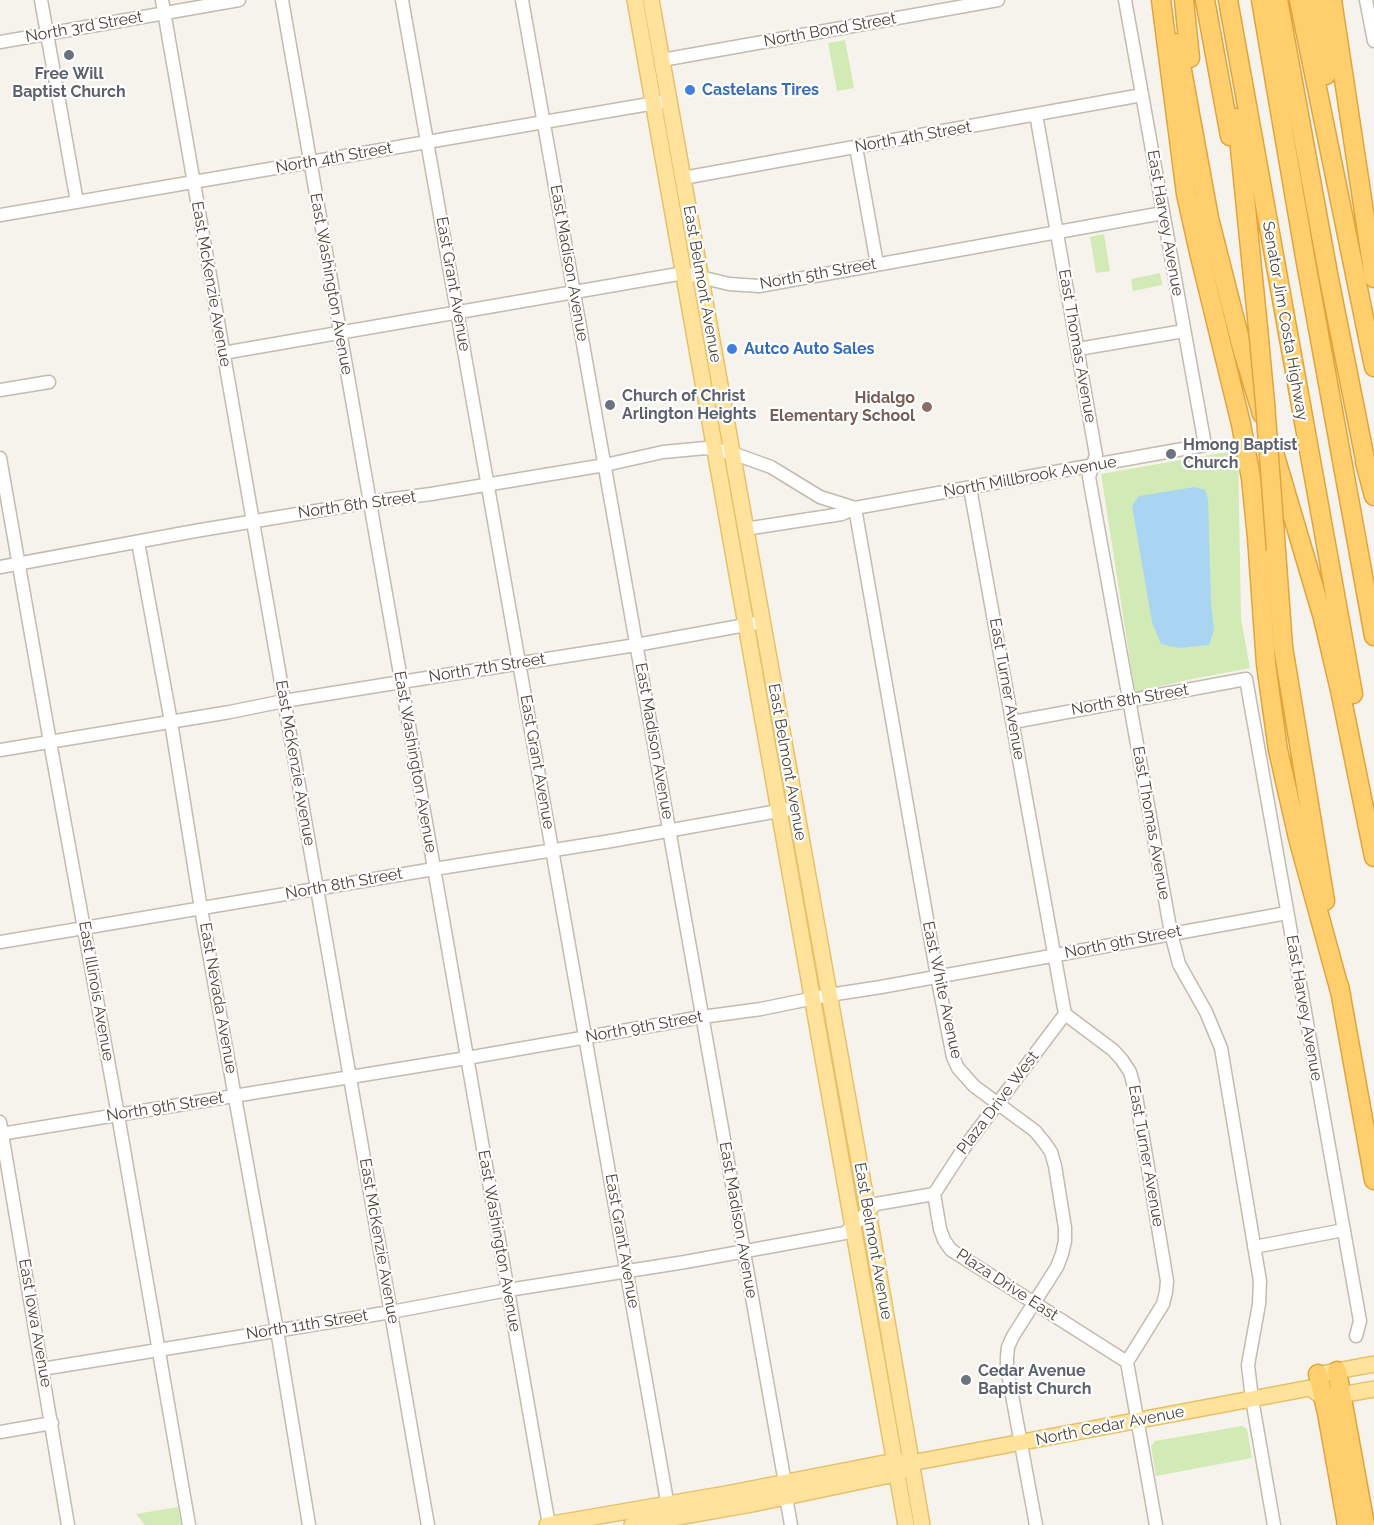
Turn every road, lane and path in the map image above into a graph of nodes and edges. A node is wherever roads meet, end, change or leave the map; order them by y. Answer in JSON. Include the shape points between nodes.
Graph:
{"nodes":[{"id":1,"x":41,"y":0,"type":"edge"},
{"id":2,"x":162,"y":0,"type":"edge"},
{"id":3,"x":240,"y":0,"type":"edge"},
{"id":4,"x":282,"y":0,"type":"edge"},
{"id":5,"x":402,"y":0,"type":"edge"},
{"id":6,"x":522,"y":0,"type":"edge"},
{"id":7,"x":636,"y":0,"type":"edge"},
{"id":8,"x":651,"y":0,"type":"edge"},
{"id":9,"x":998,"y":0,"type":"edge"},
{"id":10,"x":1125,"y":0,"type":"edge"},
{"id":11,"x":1161,"y":0,"type":"edge"},
{"id":12,"x":1170,"y":0,"type":"edge"},
{"id":13,"x":1184,"y":0,"type":"edge"},
{"id":14,"x":1205,"y":0,"type":"edge"},
{"id":15,"x":1227,"y":0,"type":"edge"},
{"id":16,"x":1261,"y":0,"type":"edge"},
{"id":17,"x":1278,"y":0,"type":"edge"},
{"id":18,"x":1299,"y":0,"type":"edge"},
{"id":19,"x":1315,"y":0,"type":"edge"},
{"id":20,"x":1332,"y":0,"type":"edge"},
{"id":21,"x":1366,"y":0,"type":"edge"},
{"id":22,"x":970,"y":2,"type":"edge"},
{"id":23,"x":164,"y":13,"type":"junction"},
{"id":24,"x":47,"y":33,"type":"junction"},
{"id":25,"x":1374,"y":41,"type":"edge"},
{"id":26,"x":0,"y":42,"type":"edge"},
{"id":27,"x":662,"y":60,"type":"junction"},
{"id":28,"x":1142,"y":95,"type":"junction"},
{"id":29,"x":661,"y":102,"type":"junction"},
{"id":30,"x":1036,"y":114,"type":"junction"},
{"id":31,"x":544,"y":122,"type":"junction"},
{"id":32,"x":428,"y":142,"type":"junction"},
{"id":33,"x":856,"y":147,"type":"junction"},
{"id":34,"x":310,"y":162,"type":"junction"},
{"id":35,"x":683,"y":178,"type":"junction"},
{"id":36,"x":194,"y":182,"type":"junction"},
{"id":37,"x":77,"y":202,"type":"junction"},
{"id":38,"x":1297,"y":202,"type":"junction"},
{"id":39,"x":1163,"y":213,"type":"junction"},
{"id":40,"x":0,"y":215,"type":"edge"},
{"id":41,"x":1344,"y":216,"type":"junction"},
{"id":42,"x":1056,"y":232,"type":"junction"},
{"id":43,"x":1250,"y":247,"type":"junction"},
{"id":44,"x":876,"y":264,"type":"junction"},
{"id":45,"x":684,"y":273,"type":"junction"},
{"id":46,"x":702,"y":278,"type":"junction"},
{"id":47,"x":1374,"y":278,"type":"edge"},
{"id":48,"x":1226,"y":282,"type":"junction"},
{"id":49,"x":574,"y":292,"type":"junction"},
{"id":50,"x":458,"y":312,"type":"junction"},
{"id":51,"x":1184,"y":331,"type":"junction"},
{"id":52,"x":340,"y":333,"type":"junction"},
{"id":53,"x":1078,"y":349,"type":"junction"},
{"id":54,"x":224,"y":353,"type":"junction"},
{"id":55,"x":1374,"y":367,"type":"edge"},
{"id":56,"x":49,"y":382,"type":"dead end"},
{"id":57,"x":0,"y":390,"type":"edge"},
{"id":58,"x":1205,"y":445,"type":"joint"},
{"id":59,"x":715,"y":448,"type":"junction"},
{"id":60,"x":732,"y":453,"type":"junction"},
{"id":61,"x":0,"y":458,"type":"edge"},
{"id":62,"x":605,"y":465,"type":"junction"},
{"id":63,"x":1093,"y":466,"type":"junction"},
{"id":64,"x":1368,"y":474,"type":"junction"},
{"id":65,"x":488,"y":484,"type":"junction"},
{"id":66,"x":970,"y":488,"type":"junction"},
{"id":67,"x":1374,"y":496,"type":"edge"},
{"id":68,"x":370,"y":502,"type":"junction"},
{"id":69,"x":855,"y":508,"type":"junction"},
{"id":70,"x":253,"y":521,"type":"junction"},
{"id":71,"x":745,"y":529,"type":"junction"},
{"id":72,"x":138,"y":542,"type":"junction"},
{"id":73,"x":18,"y":563,"type":"junction"},
{"id":74,"x":0,"y":567,"type":"edge"},
{"id":75,"x":754,"y":623,"type":"junction"},
{"id":76,"x":1374,"y":636,"type":"edge"},
{"id":77,"x":636,"y":645,"type":"junction"},
{"id":78,"x":519,"y":663,"type":"junction"},
{"id":79,"x":1246,"y":679,"type":"joint"},
{"id":80,"x":401,"y":682,"type":"junction"},
{"id":81,"x":1130,"y":700,"type":"junction"},
{"id":82,"x":284,"y":701,"type":"junction"},
{"id":83,"x":171,"y":722,"type":"junction"},
{"id":84,"x":1013,"y":722,"type":"junction"},
{"id":85,"x":50,"y":742,"type":"junction"},
{"id":86,"x":0,"y":750,"type":"edge"},
{"id":87,"x":787,"y":810,"type":"junction"},
{"id":88,"x":1374,"y":820,"type":"edge"},
{"id":89,"x":669,"y":830,"type":"junction"},
{"id":90,"x":552,"y":849,"type":"junction"},
{"id":91,"x":1374,"y":857,"type":"edge"},
{"id":92,"x":434,"y":869,"type":"junction"},
{"id":93,"x":317,"y":889,"type":"junction"},
{"id":94,"x":201,"y":909,"type":"junction"},
{"id":95,"x":1287,"y":912,"type":"junction"},
{"id":96,"x":84,"y":928,"type":"junction"},
{"id":97,"x":1171,"y":933,"type":"junction"},
{"id":98,"x":0,"y":942,"type":"edge"},
{"id":99,"x":1054,"y":955,"type":"junction"},
{"id":100,"x":937,"y":976,"type":"junction"},
{"id":101,"x":1341,"y":995,"type":"junction"},
{"id":102,"x":821,"y":996,"type":"junction"},
{"id":103,"x":1065,"y":1014,"type":"junction"},
{"id":104,"x":702,"y":1017,"type":"junction"},
{"id":105,"x":586,"y":1037,"type":"junction"},
{"id":106,"x":467,"y":1058,"type":"junction"},
{"id":107,"x":350,"y":1077,"type":"junction"},
{"id":108,"x":236,"y":1095,"type":"junction"},
{"id":109,"x":998,"y":1103,"type":"junction"},
{"id":110,"x":118,"y":1115,"type":"junction"},
{"id":111,"x":1,"y":1130,"type":"edge"},
{"id":112,"x":1374,"y":1180,"type":"edge"},
{"id":113,"x":934,"y":1194,"type":"junction"},
{"id":114,"x":868,"y":1211,"type":"junction"},
{"id":115,"x":853,"y":1226,"type":"junction"},
{"id":116,"x":1344,"y":1230,"type":"junction"},
{"id":117,"x":1254,"y":1247,"type":"junction"},
{"id":118,"x":744,"y":1251,"type":"junction"},
{"id":119,"x":627,"y":1271,"type":"junction"},
{"id":120,"x":508,"y":1290,"type":"junction"},
{"id":121,"x":1033,"y":1303,"type":"junction"},
{"id":122,"x":391,"y":1312,"type":"junction"},
{"id":123,"x":277,"y":1330,"type":"junction"},
{"id":124,"x":1356,"y":1336,"type":"dead end"},
{"id":125,"x":159,"y":1349,"type":"junction"},
{"id":126,"x":1127,"y":1362,"type":"junction"},
{"id":127,"x":1374,"y":1364,"type":"edge"},
{"id":128,"x":42,"y":1369,"type":"junction"},
{"id":129,"x":1337,"y":1371,"type":"joint"},
{"id":130,"x":1323,"y":1389,"type":"junction"},
{"id":131,"x":1374,"y":1389,"type":"edge"},
{"id":132,"x":1252,"y":1399,"type":"junction"},
{"id":133,"x":1137,"y":1422,"type":"junction"},
{"id":134,"x":52,"y":1423,"type":"junction"},
{"id":135,"x":0,"y":1432,"type":"edge"},
{"id":136,"x":1021,"y":1443,"type":"junction"},
{"id":137,"x":911,"y":1463,"type":"junction"},
{"id":138,"x":896,"y":1467,"type":"junction"},
{"id":139,"x":785,"y":1490,"type":"junction"},
{"id":140,"x":670,"y":1516,"type":"edge"},
{"id":141,"x":68,"y":1525,"type":"edge"},
{"id":142,"x":189,"y":1525,"type":"edge"},
{"id":143,"x":309,"y":1525,"type":"edge"},
{"id":144,"x":428,"y":1525,"type":"edge"},
{"id":145,"x":548,"y":1525,"type":"edge"},
{"id":146,"x":632,"y":1525,"type":"edge"},
{"id":147,"x":791,"y":1525,"type":"edge"},
{"id":148,"x":906,"y":1525,"type":"edge"},
{"id":149,"x":922,"y":1525,"type":"edge"},
{"id":150,"x":1036,"y":1525,"type":"edge"},
{"id":151,"x":1156,"y":1525,"type":"edge"},
{"id":152,"x":1274,"y":1525,"type":"edge"},
{"id":153,"x":1347,"y":1525,"type":"edge"},
{"id":154,"x":1365,"y":1525,"type":"edge"}],
"edges":[{"from":1,"to":24,"type":"street"},
{"from":2,"to":23,"type":"street","name":"East McKenzie Avenue"},
{"from":3,"to":23,"type":"street","name":"North 3rd Street"},
{"from":4,"to":34,"type":"street","name":"East Washington Avenue"},
{"from":5,"to":32,"type":"street","name":"East Grant Avenue"},
{"from":6,"to":31,"type":"street","name":"East Madison Avenue"},
{"from":7,"to":27,"type":"main road","via":[[654,57]]},
{"from":7,"to":29,"type":"main road","name":"East Belmont Avenue"},
{"from":8,"to":27,"type":"main road","name":"East Belmont Avenue"},
{"from":9,"to":22,"type":"street","name":"North Bond Street"},
{"from":10,"to":28,"type":"street","name":"East Harvey Avenue"},
{"from":11,"to":101,"type":"highway","via":[[1186,194],[1251,478],[1266,664],[1278,750],[1300,849]]},
{"from":12,"to":48,"type":"highway","via":[[1209,218]]},
{"from":13,"to":48,"type":"highway","via":[[1203,152]]},
{"from":14,"to":43,"type":"highway"},
{"from":15,"to":43,"type":"highway"},
{"from":15,"to":88,"type":"highway","name":"Senator Jim Costa Highway"},
{"from":16,"to":38,"type":"highway","name":"Senator Jim Costa Highway"},
{"from":17,"to":64,"type":"highway"},
{"from":18,"to":41,"type":"highway"},
{"from":19,"to":41,"type":"highway"},
{"from":20,"to":47,"type":"highway"},
{"from":21,"to":25,"type":"street"},
{"from":22,"to":27,"type":"street","name":"North Bond Street"},
{"from":23,"to":24,"type":"street","name":"North 3rd Street"},
{"from":23,"to":36,"type":"street","name":"East McKenzie Avenue"},
{"from":24,"to":26,"type":"street","name":"North 3rd Street"},
{"from":24,"to":37,"type":"street"},
{"from":27,"to":29,"type":"main road","name":"East Belmont Avenue"},
{"from":28,"to":30,"type":"street","name":"North 4th Street"},
{"from":28,"to":39,"type":"street","name":"East Harvey Avenue"},
{"from":29,"to":31,"type":"street","name":"North 4th Street"},
{"from":29,"to":35,"type":"main road","name":"East Belmont Avenue"},
{"from":29,"to":45,"type":"main road","name":"East Belmont Avenue"},
{"from":30,"to":33,"type":"street","name":"North 4th Street"},
{"from":30,"to":42,"type":"street","name":"East Thomas Avenue"},
{"from":31,"to":32,"type":"street","name":"North 4th Street"},
{"from":31,"to":49,"type":"street","name":"East Madison Avenue"},
{"from":32,"to":34,"type":"street","name":"North 4th Street"},
{"from":32,"to":50,"type":"street","name":"East Grant Avenue"},
{"from":33,"to":35,"type":"street","name":"North 4th Street"},
{"from":33,"to":44,"type":"street"},
{"from":34,"to":36,"type":"street","name":"North 4th Street"},
{"from":34,"to":52,"type":"street","name":"East Washington Avenue"},
{"from":35,"to":46,"type":"main road","name":"East Belmont Avenue"},
{"from":36,"to":37,"type":"street","name":"North 4th Street"},
{"from":36,"to":54,"type":"street","name":"East McKenzie Avenue"},
{"from":37,"to":40,"type":"street","name":"North 4th Street"},
{"from":38,"to":64,"type":"highway"},
{"from":38,"to":76,"type":"highway","name":"Senator Jim Costa Highway"},
{"from":39,"to":42,"type":"street","name":"North 5th Street"},
{"from":39,"to":51,"type":"street","name":"East Harvey Avenue"},
{"from":41,"to":55,"type":"highway"},
{"from":42,"to":44,"type":"street","name":"North 5th Street"},
{"from":42,"to":53,"type":"street","name":"East Thomas Avenue"},
{"from":43,"to":101,"type":"highway","bridge":true,"via":[[1283,647]]},
{"from":44,"to":46,"type":"street","name":"North 5th Street","via":[[759,286]]},
{"from":45,"to":46,"type":"street","name":"North 5th Street"},
{"from":45,"to":49,"type":"street","name":"North 5th Street"},
{"from":45,"to":59,"type":"main road","name":"East Belmont Avenue"},
{"from":46,"to":60,"type":"main road","name":"East Belmont Avenue"},
{"from":48,"to":91,"type":"highway","via":[[1323,618]]},
{"from":49,"to":50,"type":"street","name":"North 5th Street"},
{"from":49,"to":62,"type":"street","name":"East Madison Avenue"},
{"from":50,"to":52,"type":"street","name":"North 5th Street"},
{"from":50,"to":65,"type":"street","name":"East Grant Avenue"},
{"from":51,"to":53,"type":"street"},
{"from":51,"to":58,"type":"street","name":"East Harvey Avenue"},
{"from":52,"to":54,"type":"street","name":"North 5th Street"},
{"from":52,"to":68,"type":"street","name":"East Washington Avenue"},
{"from":53,"to":63,"type":"street","name":"East Thomas Avenue","via":[[1096,455]]},
{"from":54,"to":70,"type":"street","name":"East McKenzie Avenue"},
{"from":56,"to":57,"type":"street"},
{"from":58,"to":63,"type":"street","name":"North Millbrook Avenue"},
{"from":59,"to":60,"type":"street","name":"North Millbrook Avenue"},
{"from":59,"to":62,"type":"street","name":"North 6th Street","via":[[663,452]]},
{"from":59,"to":75,"type":"main road","name":"East Belmont Avenue"},
{"from":60,"to":69,"type":"street","name":"North Millbrook Avenue","via":[[771,467],[820,497]]},
{"from":60,"to":71,"type":"main road","name":"East Belmont Avenue"},
{"from":61,"to":73,"type":"street","name":"East Illinois Avenue"},
{"from":62,"to":65,"type":"street","name":"North 6th Street"},
{"from":62,"to":77,"type":"street","name":"East Madison Avenue"},
{"from":63,"to":66,"type":"street","name":"North Millbrook Avenue"},
{"from":63,"to":81,"type":"street","name":"East Thomas Avenue","via":[[1089,477]]},
{"from":64,"to":67,"type":"highway"},
{"from":65,"to":68,"type":"street","name":"North 6th Street"},
{"from":65,"to":78,"type":"street","name":"East Grant Avenue"},
{"from":66,"to":69,"type":"street","name":"North Millbrook Avenue"},
{"from":66,"to":84,"type":"street","name":"East Turner Avenue"},
{"from":68,"to":70,"type":"street","name":"North 6th Street"},
{"from":68,"to":80,"type":"street","name":"East Washington Avenue"},
{"from":69,"to":71,"type":"street","name":"North Millbrook Avenue","via":[[842,514]]},
{"from":69,"to":100,"type":"street","name":"East White Avenue"},
{"from":70,"to":72,"type":"street","name":"North 6th Street"},
{"from":70,"to":82,"type":"street","name":"East McKenzie Avenue"},
{"from":71,"to":75,"type":"main road","name":"East Belmont Avenue"},
{"from":72,"to":73,"type":"street","name":"North 6th Street"},
{"from":72,"to":83,"type":"street","name":"East Nevada Avenue"},
{"from":73,"to":74,"type":"street","name":"North 6th Street"},
{"from":73,"to":85,"type":"street","name":"East Illinois Avenue"},
{"from":75,"to":77,"type":"street","name":"North 7th Street"},
{"from":75,"to":87,"type":"main road","name":"East Belmont Avenue"},
{"from":77,"to":78,"type":"street","name":"North 7th Street"},
{"from":77,"to":89,"type":"street","name":"East Madison Avenue"},
{"from":78,"to":80,"type":"street","name":"North 7th Street"},
{"from":78,"to":90,"type":"street","name":"East Grant Avenue"},
{"from":79,"to":81,"type":"street","name":"North 8th Street"},
{"from":79,"to":95,"type":"street","name":"East Harvey Avenue"},
{"from":80,"to":82,"type":"street","name":"North 7th Street"},
{"from":80,"to":92,"type":"street","name":"East Washington Avenue"},
{"from":81,"to":84,"type":"street","name":"North 8th Street"},
{"from":81,"to":97,"type":"street","name":"East Thomas Avenue"},
{"from":82,"to":83,"type":"street","name":"North 7th Street"},
{"from":82,"to":93,"type":"street","name":"East McKenzie Avenue"},
{"from":83,"to":85,"type":"street","name":"North 7th Street"},
{"from":83,"to":94,"type":"street","name":"East Nevada Avenue"},
{"from":84,"to":99,"type":"street","name":"East Turner Avenue"},
{"from":85,"to":86,"type":"street","name":"North 7th Street"},
{"from":85,"to":96,"type":"street","name":"East Illinois Avenue"},
{"from":87,"to":89,"type":"street","name":"North 8th Street"},
{"from":87,"to":102,"type":"main road","name":"East Belmont Avenue"},
{"from":89,"to":90,"type":"street","name":"North 8th Street"},
{"from":89,"to":104,"type":"street","name":"East Madison Avenue"},
{"from":90,"to":92,"type":"street","name":"North 8th Street"},
{"from":90,"to":105,"type":"street","name":"East Grant Avenue"},
{"from":92,"to":93,"type":"street","name":"North 8th Street"},
{"from":92,"to":106,"type":"street","name":"East Washington Avenue"},
{"from":93,"to":94,"type":"street","name":"North 8th Street"},
{"from":93,"to":107,"type":"street","name":"East McKenzie Avenue"},
{"from":94,"to":96,"type":"street","name":"North 8th Street"},
{"from":94,"to":108,"type":"street","name":"East Nevada Avenue"},
{"from":95,"to":97,"type":"street","name":"North 9th Street"},
{"from":95,"to":116,"type":"street","name":"East Harvey Avenue"},
{"from":96,"to":98,"type":"street","name":"North 8th Street"},
{"from":96,"to":110,"type":"street","name":"East Illinois Avenue"},
{"from":97,"to":99,"type":"street","name":"North 9th Street"},
{"from":97,"to":117,"type":"street","name":"East Thomas Avenue","via":[[1179,964],[1221,1048]]},
{"from":99,"to":100,"type":"street","name":"North 9th Street"},
{"from":99,"to":103,"type":"street","name":"East Turner Avenue"},
{"from":100,"to":102,"type":"street","name":"North 9th Street"},
{"from":100,"to":109,"type":"street","name":"East White Avenue","via":[[958,1068],[974,1086]]},
{"from":101,"to":112,"type":"highway"},
{"from":102,"to":104,"type":"street","name":"North 9th Street"},
{"from":102,"to":114,"type":"main road","name":"East Belmont Avenue"},
{"from":102,"to":115,"type":"main road","name":"East Belmont Avenue"},
{"from":103,"to":109,"type":"street","name":"Plaza Drive West"},
{"from":103,"to":126,"type":"street","name":"East Turner Avenue","via":[[1113,1050],[1130,1072],[1135,1090],[1167,1281],[1163,1304]]},
{"from":104,"to":105,"type":"street","name":"North 9th Street"},
{"from":104,"to":118,"type":"street","name":"East Madison Avenue"},
{"from":105,"to":106,"type":"street","name":"North 9th Street"},
{"from":105,"to":119,"type":"street","name":"East Grant Avenue"},
{"from":106,"to":107,"type":"street","name":"North 9th Street"},
{"from":106,"to":120,"type":"street","name":"East Washington Avenue"},
{"from":107,"to":108,"type":"street","name":"North 9th Street"},
{"from":107,"to":122,"type":"street","name":"East McKenzie Avenue"},
{"from":108,"to":110,"type":"street","name":"North 9th Street"},
{"from":108,"to":123,"type":"street","name":"East Nevada Avenue"},
{"from":109,"to":113,"type":"street","name":"Plaza Drive West"},
{"from":109,"to":121,"type":"street","name":"East White Avenue","via":[[1035,1131],[1051,1152],[1055,1166],[1065,1241],[1057,1267]]},
{"from":110,"to":111,"type":"street","name":"North 9th Street"},
{"from":110,"to":125,"type":"street","name":"East Illinois Avenue"},
{"from":111,"to":128,"type":"street","name":"East Iowa Avenue"},
{"from":113,"to":114,"type":"street","via":[[876,1204]]},
{"from":113,"to":121,"type":"street","name":"Plaza Drive East","via":[[940,1229],[951,1250]]},
{"from":114,"to":115,"type":"street"},
{"from":114,"to":137,"type":"main road","name":"East Belmont Avenue"},
{"from":115,"to":118,"type":"street","name":"North 11th Street","via":[[845,1233]]},
{"from":115,"to":138,"type":"main road","name":"East Belmont Avenue"},
{"from":116,"to":117,"type":"street"},
{"from":116,"to":124,"type":"street","name":"East Harvey Avenue","via":[[1360,1321]]},
{"from":117,"to":132,"type":"street","name":"East Thomas Avenue","via":[[1260,1292],[1248,1365]]},
{"from":118,"to":119,"type":"street","name":"North 11th Street"},
{"from":118,"to":139,"type":"street","name":"East Madison Avenue"},
{"from":119,"to":120,"type":"street","name":"North 11th Street"},
{"from":119,"to":140,"type":"street","name":"East Grant Avenue"},
{"from":120,"to":122,"type":"street","name":"North 11th Street"},
{"from":120,"to":145,"type":"street","name":"East Washington Avenue"},
{"from":121,"to":126,"type":"street","name":"Plaza Drive East"},
{"from":121,"to":136,"type":"street","name":"East White Avenue","via":[[1013,1336],[1007,1357]]},
{"from":122,"to":123,"type":"street","name":"North 11th Street"},
{"from":122,"to":144,"type":"street","name":"East McKenzie Avenue"},
{"from":123,"to":125,"type":"street","name":"North 11th Street"},
{"from":123,"to":143,"type":"street","name":"East Nevada Avenue"},
{"from":125,"to":128,"type":"street","name":"North 11th Street"},
{"from":125,"to":142,"type":"street","name":"East Illinois Avenue"},
{"from":126,"to":133,"type":"street"},
{"from":127,"to":129,"type":"main road"},
{"from":128,"to":134,"type":"street","name":"East Iowa Avenue"},
{"from":129,"to":130,"type":"highway"},
{"from":130,"to":131,"type":"main road","name":"North Cedar Avenue"},
{"from":130,"to":132,"type":"main road","name":"North Cedar Avenue"},
{"from":130,"to":153,"type":"highway"},
{"from":130,"to":154,"type":"highway"},
{"from":132,"to":133,"type":"main road","name":"North Cedar Avenue"},
{"from":132,"to":152,"type":"street","name":"East Thomas Avenue"},
{"from":133,"to":136,"type":"main road","name":"North Cedar Avenue"},
{"from":133,"to":151,"type":"street"},
{"from":134,"to":135,"type":"street"},
{"from":134,"to":141,"type":"street","name":"East Iowa Avenue"},
{"from":136,"to":137,"type":"main road","name":"North Cedar Avenue"},
{"from":136,"to":150,"type":"street","name":"East White Avenue"},
{"from":137,"to":138,"type":"main road","name":"North Cedar Avenue"},
{"from":137,"to":149,"type":"main road","name":"East Belmont Avenue"},
{"from":138,"to":139,"type":"main road","name":"North Cedar Avenue"},
{"from":138,"to":148,"type":"main road","name":"East Belmont Avenue"},
{"from":139,"to":140,"type":"main road","name":"North Cedar Avenue"},
{"from":139,"to":147,"type":"street","name":"East Madison Avenue"},
{"from":140,"to":145,"type":"main road","name":"North Cedar Avenue"},
{"from":140,"to":146,"type":"main road","name":"North Cedar Avenue"}]}
